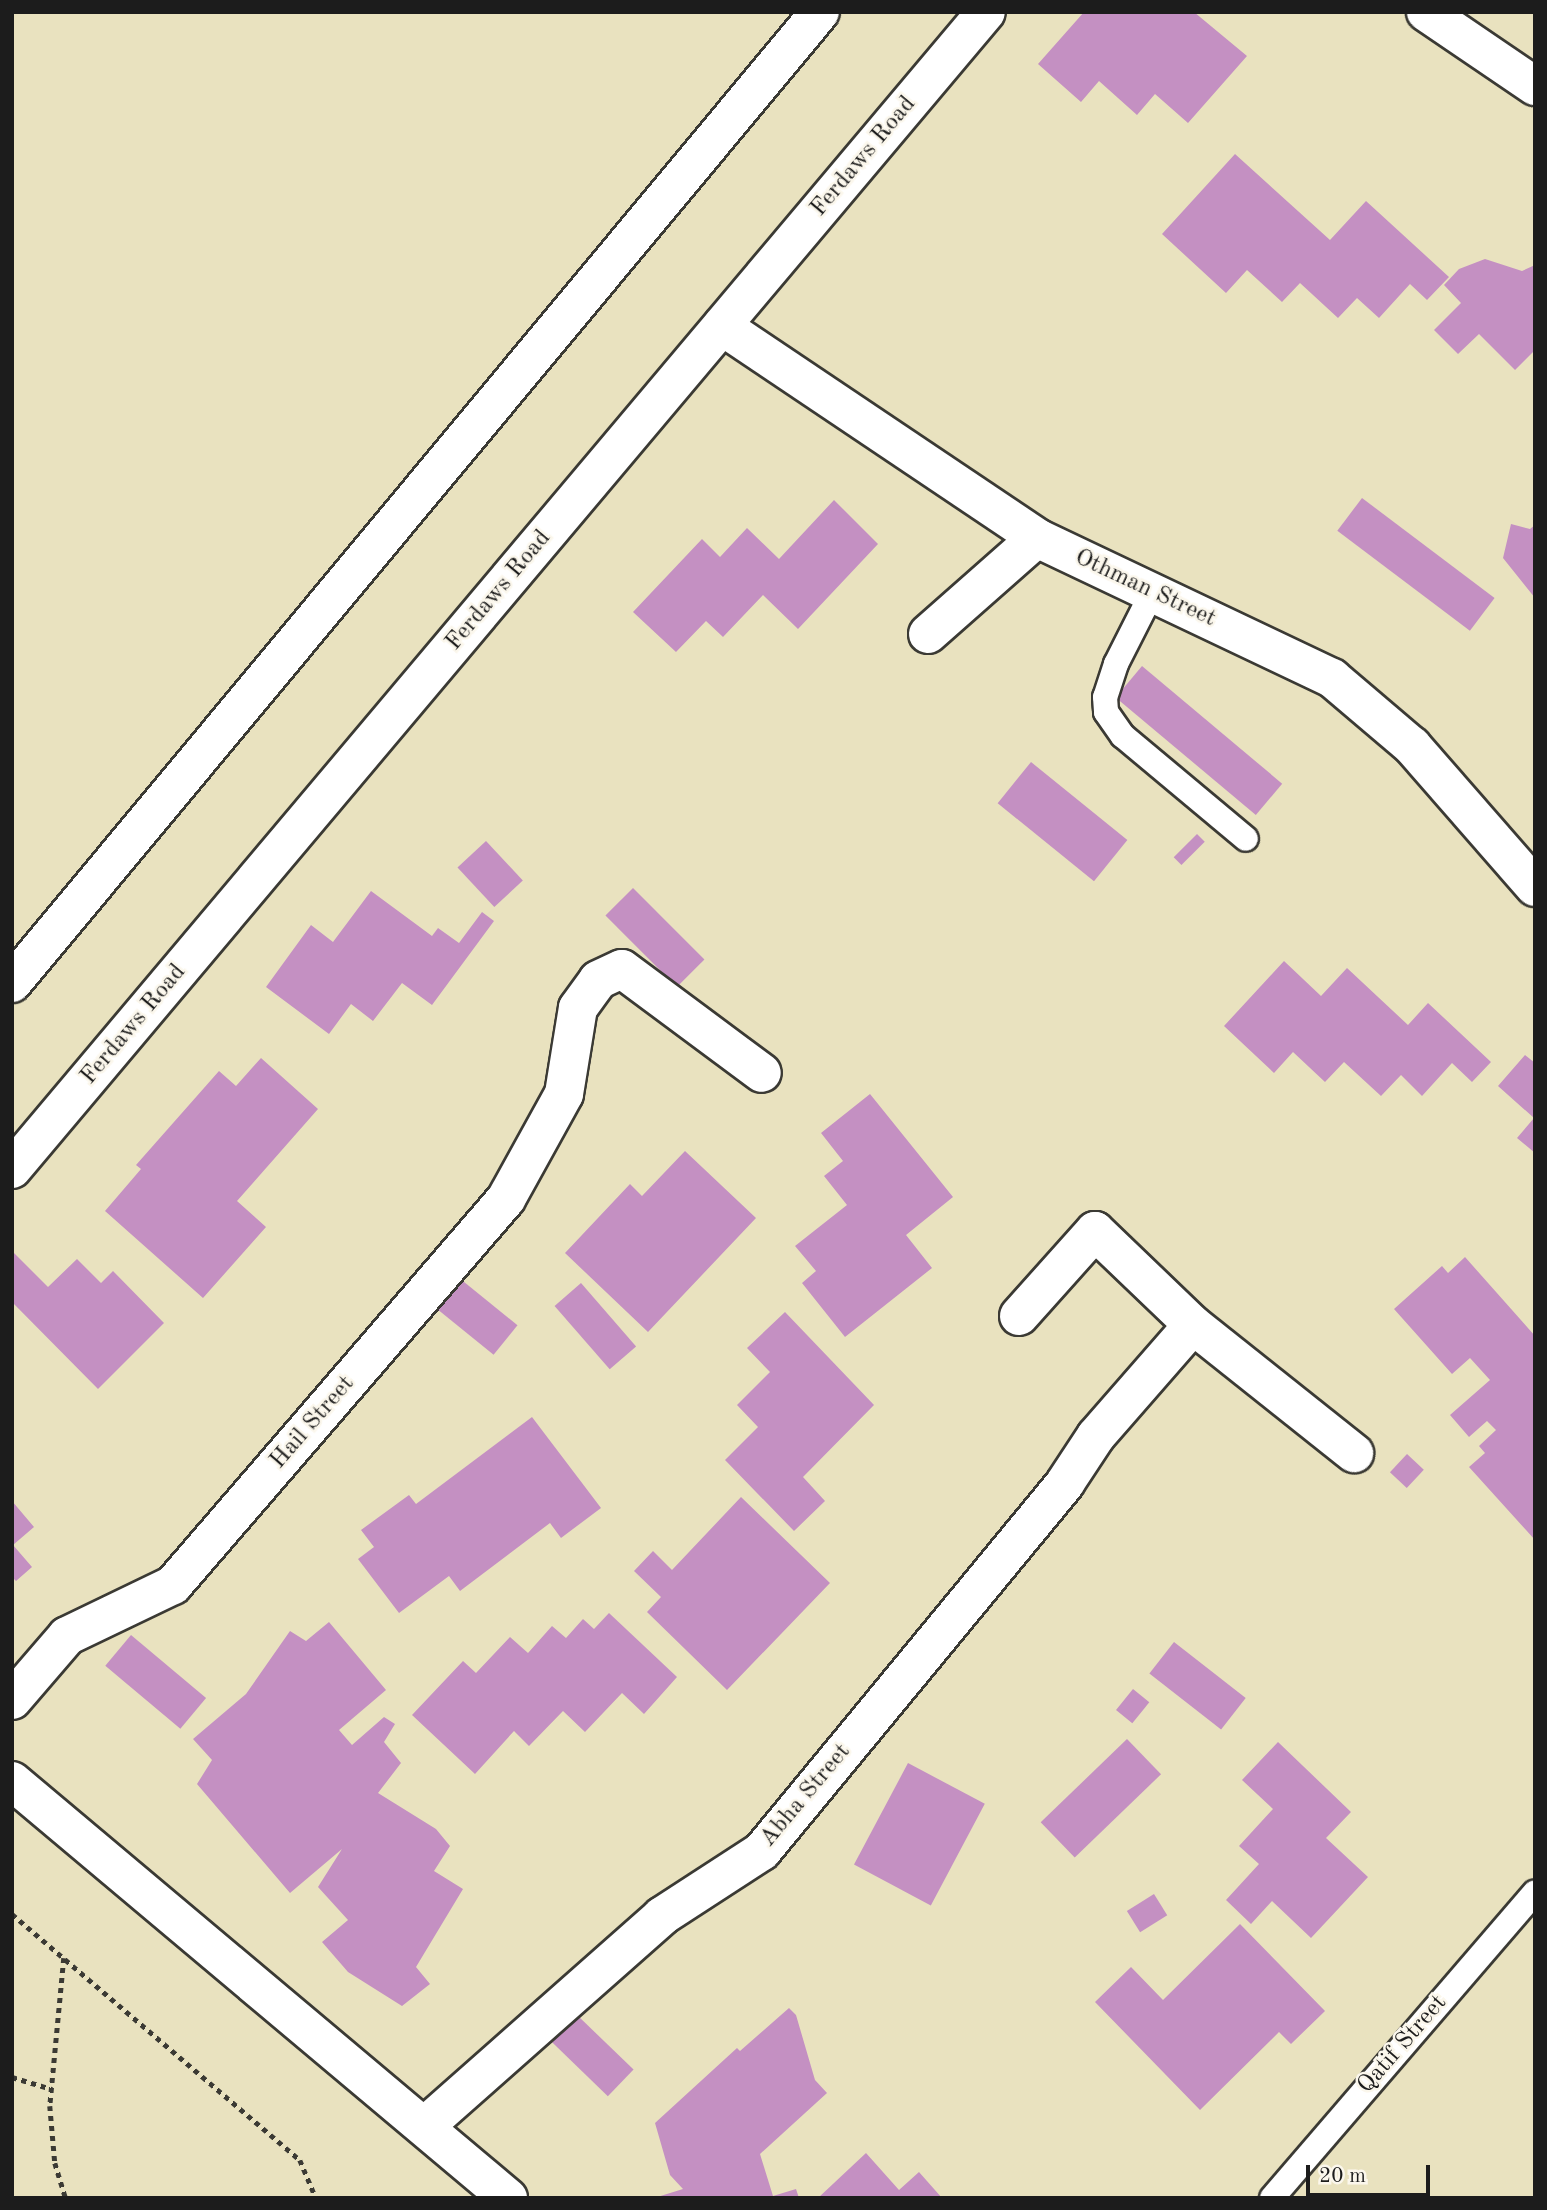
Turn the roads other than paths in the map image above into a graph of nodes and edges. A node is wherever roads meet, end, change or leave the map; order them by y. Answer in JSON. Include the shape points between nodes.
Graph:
{"nodes":[{"id":1,"x":820,"y":12,"type":"edge"},
{"id":2,"x":986,"y":12,"type":"edge"},
{"id":3,"x":1426,"y":12,"type":"edge"},
{"id":4,"x":1535,"y":86,"type":"edge"},
{"id":5,"x":722,"y":326,"type":"junction"},
{"id":6,"x":1037,"y":538,"type":"junction"},
{"id":7,"x":1153,"y":591,"type":"junction"},
{"id":8,"x":928,"y":634,"type":"dead end"},
{"id":9,"x":1246,"y":839,"type":"dead end"},
{"id":10,"x":1535,"y":887,"type":"edge"},
{"id":11,"x":12,"y":984,"type":"edge"},
{"id":12,"x":762,"y":1073,"type":"dead end"},
{"id":13,"x":12,"y":1169,"type":"edge"},
{"id":14,"x":1019,"y":1316,"type":"dead end"},
{"id":15,"x":1193,"y":1325,"type":"junction"},
{"id":16,"x":1354,"y":1453,"type":"dead end"},
{"id":17,"x":12,"y":1700,"type":"edge"},
{"id":18,"x":12,"y":1781,"type":"edge"},
{"id":19,"x":1535,"y":1892,"type":"edge"},
{"id":20,"x":425,"y":2126,"type":"junction"},
{"id":21,"x":508,"y":2198,"type":"edge"},
{"id":22,"x":1272,"y":2198,"type":"edge"}],
"edges":[{"from":1,"to":11,"type":"street"},
{"from":2,"to":5,"type":"street","name":"Ferdaws Road"},
{"from":3,"to":4,"type":"street"},
{"from":5,"to":6,"type":"street","name":"Othman Street"},
{"from":5,"to":13,"type":"street","name":"Ferdaws Road"},
{"from":6,"to":7,"type":"street","name":"Othman Street"},
{"from":6,"to":8,"type":"street"},
{"from":7,"to":9,"type":"lane","via":[[1112,673],[1106,712],[1123,736]]},
{"from":7,"to":10,"type":"street","name":"Othman Street","via":[[1332,678],[1412,746]]},
{"from":12,"to":17,"type":"street","name":"Hail Street","via":[[622,969],[598,980],[578,1008],[564,1094],[506,1199],[173,1585],[67,1636]]},
{"from":14,"to":15,"type":"street","via":[[1095,1231]]},
{"from":15,"to":16,"type":"street"},
{"from":15,"to":20,"type":"street","name":"Abha Street","via":[[1096,1436],[1065,1483],[762,1850],[662,1916]]},
{"from":18,"to":20,"type":"street"},
{"from":19,"to":22,"type":"lane","name":"Qatif Street"},
{"from":20,"to":21,"type":"street"}]}
